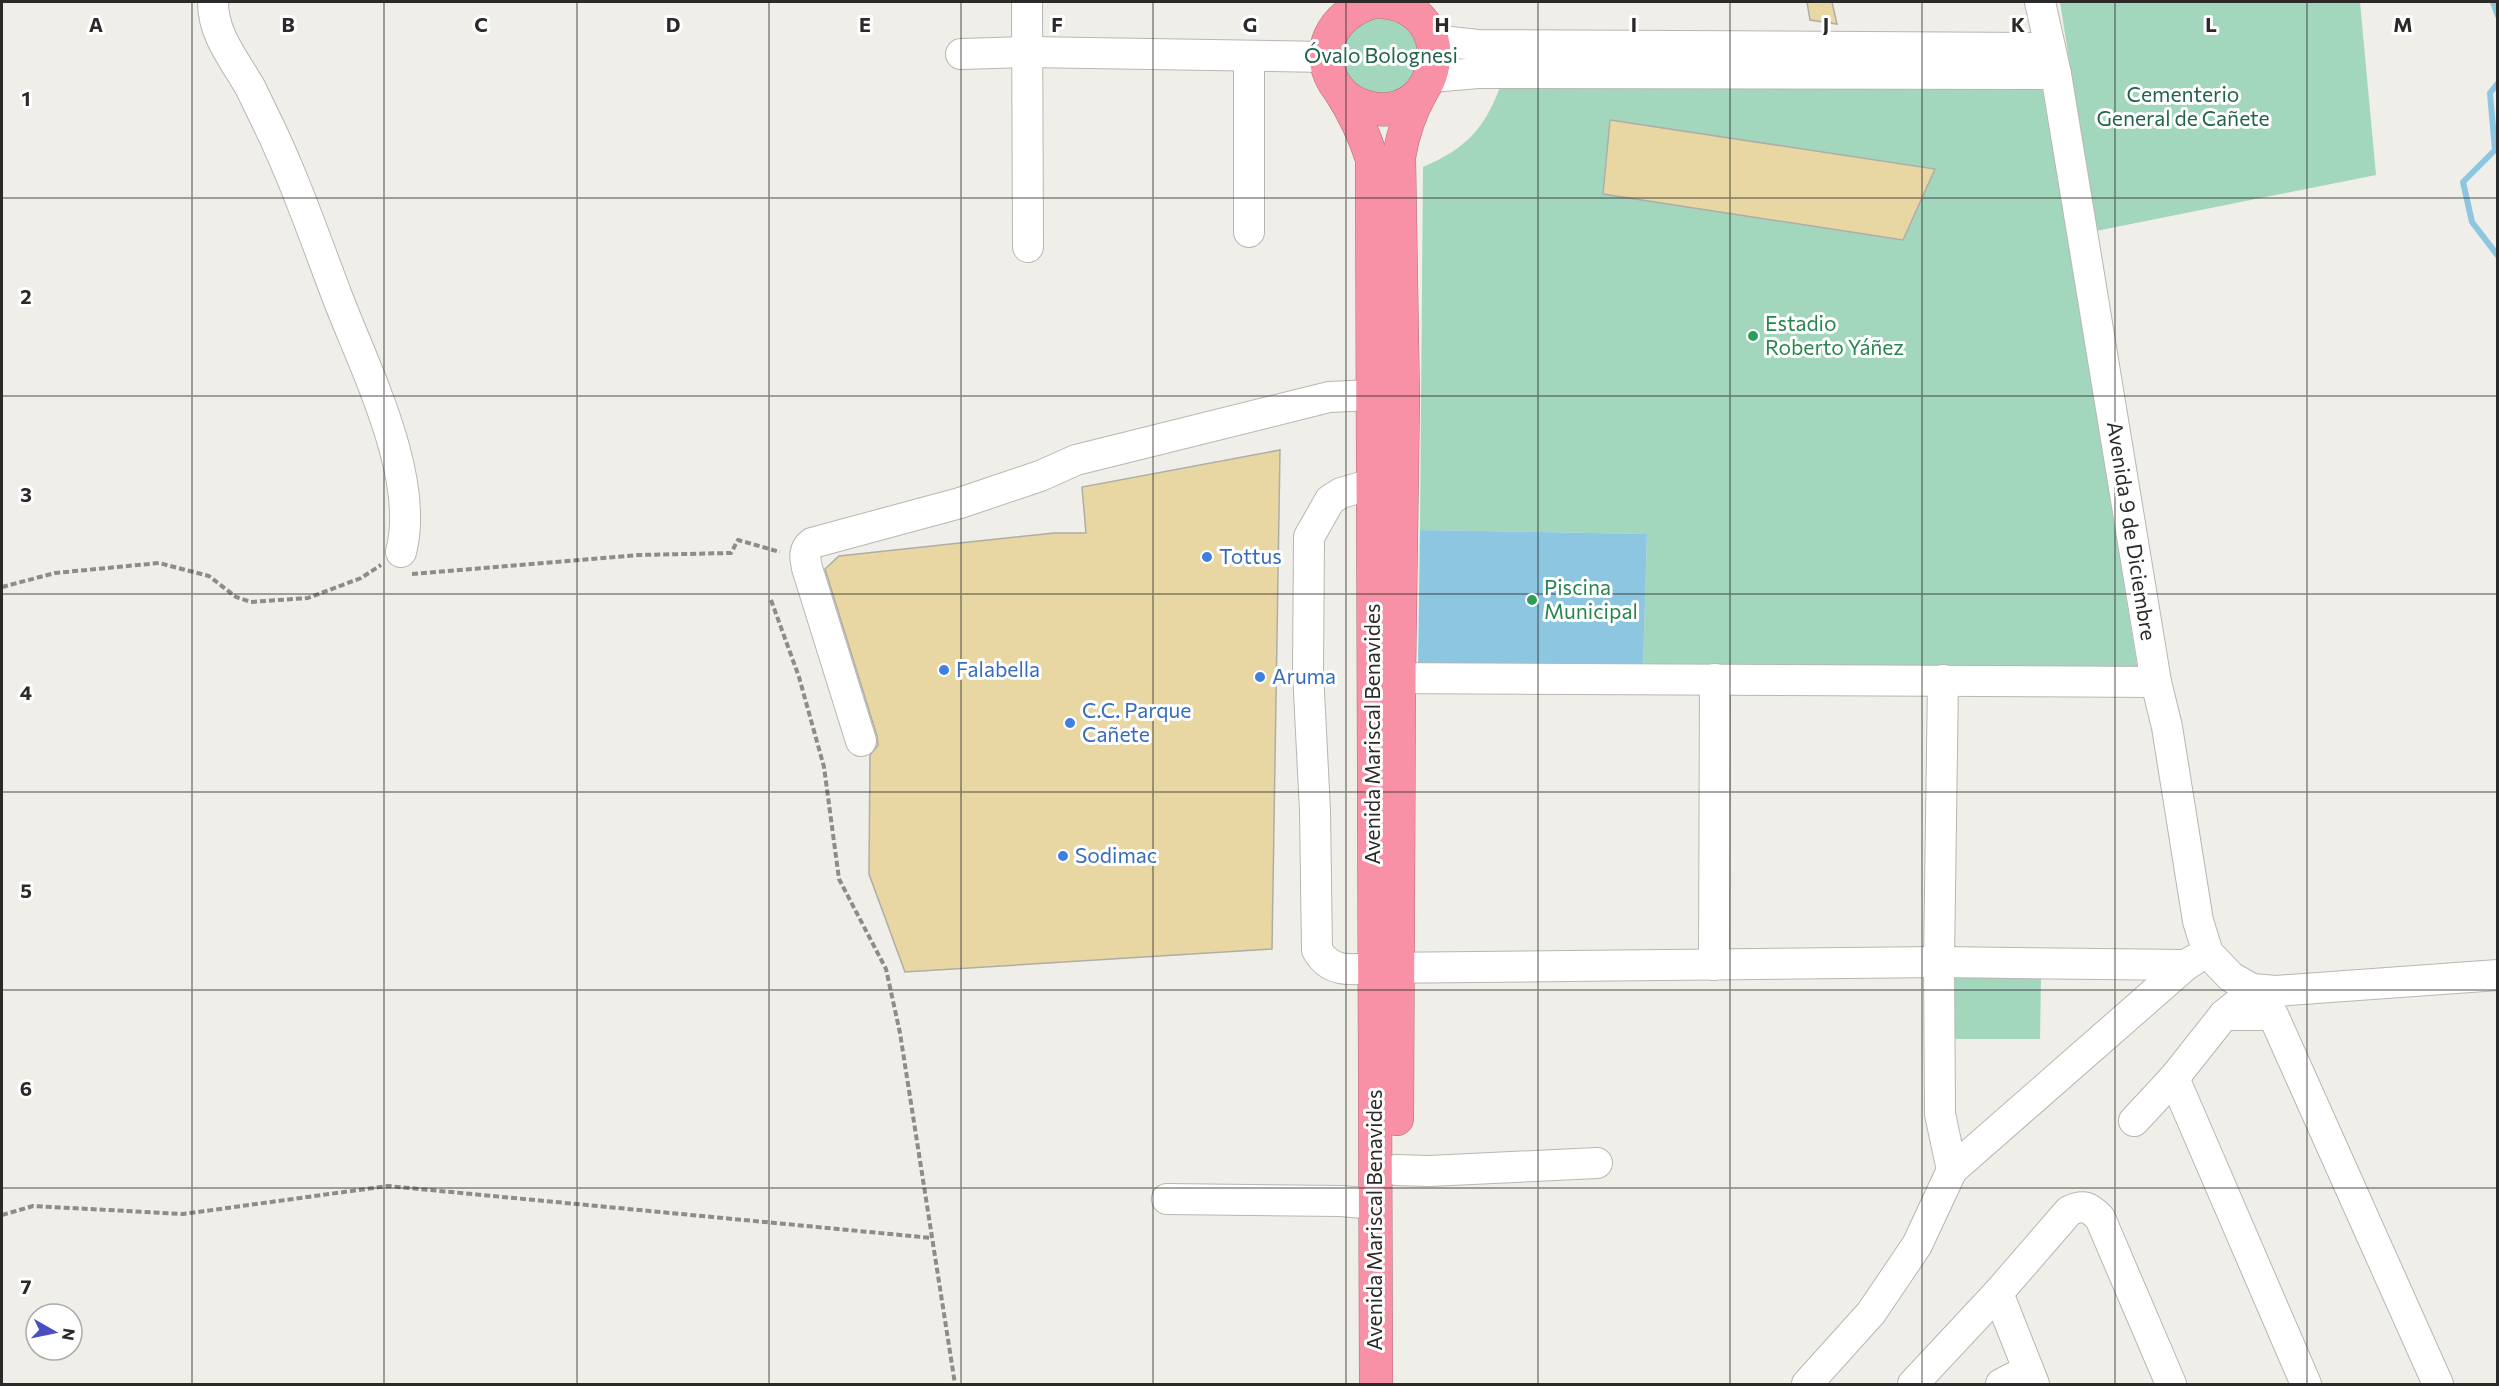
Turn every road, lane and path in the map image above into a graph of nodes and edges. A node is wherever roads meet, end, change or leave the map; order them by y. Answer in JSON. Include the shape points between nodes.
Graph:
{"nodes":[{"id":1,"x":213,"y":2,"type":"edge"},
{"id":2,"x":1028,"y":2,"type":"edge"},
{"id":3,"x":1373,"y":2,"type":"edge"},
{"id":4,"x":1383,"y":2,"type":"edge"},
{"id":5,"x":2040,"y":2,"type":"edge"},
{"id":6,"x":1346,"y":10,"type":"edge"},
{"id":7,"x":1423,"y":22,"type":"edge"},
{"id":8,"x":1028,"y":52,"type":"junction"},
{"id":9,"x":961,"y":54,"type":"dead end"},
{"id":10,"x":1249,"y":56,"type":"junction"},
{"id":11,"x":1326,"y":57,"type":"junction"},
{"id":12,"x":2053,"y":61,"type":"junction"},
{"id":13,"x":1426,"y":84,"type":"junction"},
{"id":14,"x":1340,"y":91,"type":"junction"},
{"id":15,"x":1249,"y":232,"type":"dead end"},
{"id":16,"x":1028,"y":247,"type":"dead end"},
{"id":17,"x":1387,"y":397,"type":"junction"},
{"id":18,"x":1372,"y":484,"type":"junction"},
{"id":19,"x":401,"y":552,"type":"dead end"},
{"id":20,"x":771,"y":600,"type":"dead end"},
{"id":21,"x":1386,"y":678,"type":"junction"},
{"id":22,"x":1715,"y":679,"type":"junction"},
{"id":23,"x":1943,"y":680,"type":"junction"},
{"id":24,"x":2156,"y":682,"type":"junction"},
{"id":25,"x":861,"y":741,"type":"dead end"},
{"id":26,"x":2197,"y":959,"type":"junction"},
{"id":27,"x":1939,"y":962,"type":"junction"},
{"id":28,"x":1714,"y":965,"type":"junction"},
{"id":29,"x":1386,"y":969,"type":"junction"},
{"id":30,"x":2498,"y":975,"type":"edge"},
{"id":31,"x":2252,"y":989,"type":"junction"},
{"id":32,"x":2224,"y":1015,"type":"junction"},
{"id":33,"x":2174,"y":1078,"type":"junction"},
{"id":34,"x":2134,"y":1121,"type":"dead end"},
{"id":35,"x":1597,"y":1163,"type":"dead end"},
{"id":36,"x":1396,"y":1170,"type":"junction"},
{"id":37,"x":1952,"y":1170,"type":"junction"},
{"id":38,"x":1167,"y":1199,"type":"dead end"},
{"id":39,"x":1375,"y":1204,"type":"junction"},
{"id":40,"x":2,"y":1215,"type":"edge"},
{"id":41,"x":932,"y":1238,"type":"junction"},
{"id":42,"x":1998,"y":1293,"type":"junction"},
{"id":43,"x":2031,"y":1377,"type":"edge"},
{"id":44,"x":955,"y":1384,"type":"edge"},
{"id":45,"x":1376,"y":1384,"type":"edge"},
{"id":46,"x":1398,"y":1384,"type":"edge"},
{"id":47,"x":1807,"y":1384,"type":"edge"},
{"id":48,"x":1913,"y":1384,"type":"edge"},
{"id":49,"x":2001,"y":1384,"type":"edge"},
{"id":50,"x":2171,"y":1384,"type":"edge"},
{"id":51,"x":2306,"y":1384,"type":"edge"},
{"id":52,"x":2438,"y":1384,"type":"edge"}],
"edges":[{"from":1,"to":19,"type":"street","via":[[218,33],[276,141],[381,402],[399,470],[406,532]]},
{"from":2,"to":8,"type":"street"},
{"from":3,"to":6,"type":"highway"},
{"from":4,"to":7,"type":"highway","via":[[1413,11]]},
{"from":5,"to":12,"type":"street","name":"Avenida 9 de Diciembre"},
{"from":6,"to":11,"type":"highway","via":[[1329,36]]},
{"from":7,"to":12,"type":"street","via":[[1478,45]]},
{"from":7,"to":13,"type":"highway","via":[[1435,59]]},
{"from":8,"to":9,"type":"street"},
{"from":8,"to":10,"type":"street"},
{"from":8,"to":16,"type":"street"},
{"from":10,"to":11,"type":"street"},
{"from":10,"to":15,"type":"street"},
{"from":11,"to":14,"type":"highway","via":[[1330,76]]},
{"from":12,"to":13,"type":"street","via":[[1478,73]]},
{"from":12,"to":24,"type":"street","name":"Avenida 9 de Diciembre"},
{"from":13,"to":14,"type":"highway","via":[[1404,105],[1381,110],[1358,105]]},
{"from":13,"to":17,"type":"highway","name":"Avenida Mariscal Benavides","via":[[1410,111],[1399,157]]},
{"from":14,"to":17,"type":"highway","name":"Avenida Mariscal Benavides","via":[[1354,113],[1372,159]]},
{"from":17,"to":18,"type":"highway","name":"Avenida Mariscal Benavides"},
{"from":17,"to":21,"type":"highway","name":"Avenida Mariscal Benavides"},
{"from":17,"to":25,"type":"street","via":[[1329,397],[1076,460],[960,503],[812,543],[806,547],[807,568]]},
{"from":18,"to":21,"type":"highway","name":"Avenida Mariscal Benavides"},
{"from":18,"to":29,"type":"street","via":[[1330,500],[1309,537],[1308,672],[1317,950],[1322,959],[1346,971]]},
{"from":20,"to":41,"type":"path","via":[[799,677],[824,767],[839,879],[886,969],[900,1033]]},
{"from":21,"to":22,"type":"street"},
{"from":21,"to":29,"type":"highway","name":"Avenida Mariscal Benavides"},
{"from":22,"to":23,"type":"street"},
{"from":22,"to":28,"type":"street"},
{"from":23,"to":24,"type":"street"},
{"from":23,"to":27,"type":"street"},
{"from":24,"to":26,"type":"street","name":"Avenida 9 de Diciembre","via":[[2198,921]]},
{"from":26,"to":27,"type":"street"},
{"from":26,"to":31,"type":"street","name":"Avenida 9 de Diciembre"},
{"from":26,"to":37,"type":"street"},
{"from":27,"to":28,"type":"street"},
{"from":27,"to":37,"type":"street","via":[[1940,1114]]},
{"from":28,"to":29,"type":"street"},
{"from":29,"to":36,"type":"highway","name":"Avenida Mariscal Benavides"},
{"from":29,"to":39,"type":"highway","name":"Avenida Mariscal Benavides"},
{"from":30,"to":31,"type":"street","via":[[2302,991]]},
{"from":31,"to":32,"type":"street"},
{"from":32,"to":33,"type":"street"},
{"from":32,"to":52,"type":"street","via":[[2273,1015]]},
{"from":33,"to":34,"type":"street"},
{"from":33,"to":51,"type":"street"},
{"from":35,"to":36,"type":"street"},
{"from":36,"to":46,"type":"highway","name":"Avenida Mariscal Benavides"},
{"from":37,"to":47,"type":"street","via":[[1917,1245],[1871,1313]]},
{"from":38,"to":39,"type":"street"},
{"from":39,"to":45,"type":"highway","name":"Avenida Mariscal Benavides"},
{"from":40,"to":41,"type":"path","via":[[33,1206],[183,1214],[388,1186]]},
{"from":41,"to":44,"type":"path"},
{"from":42,"to":43,"type":"street"},
{"from":42,"to":48,"type":"street"},
{"from":42,"to":50,"type":"street","via":[[2069,1211],[2089,1207],[2100,1218]]},
{"from":43,"to":49,"type":"street"}]}
